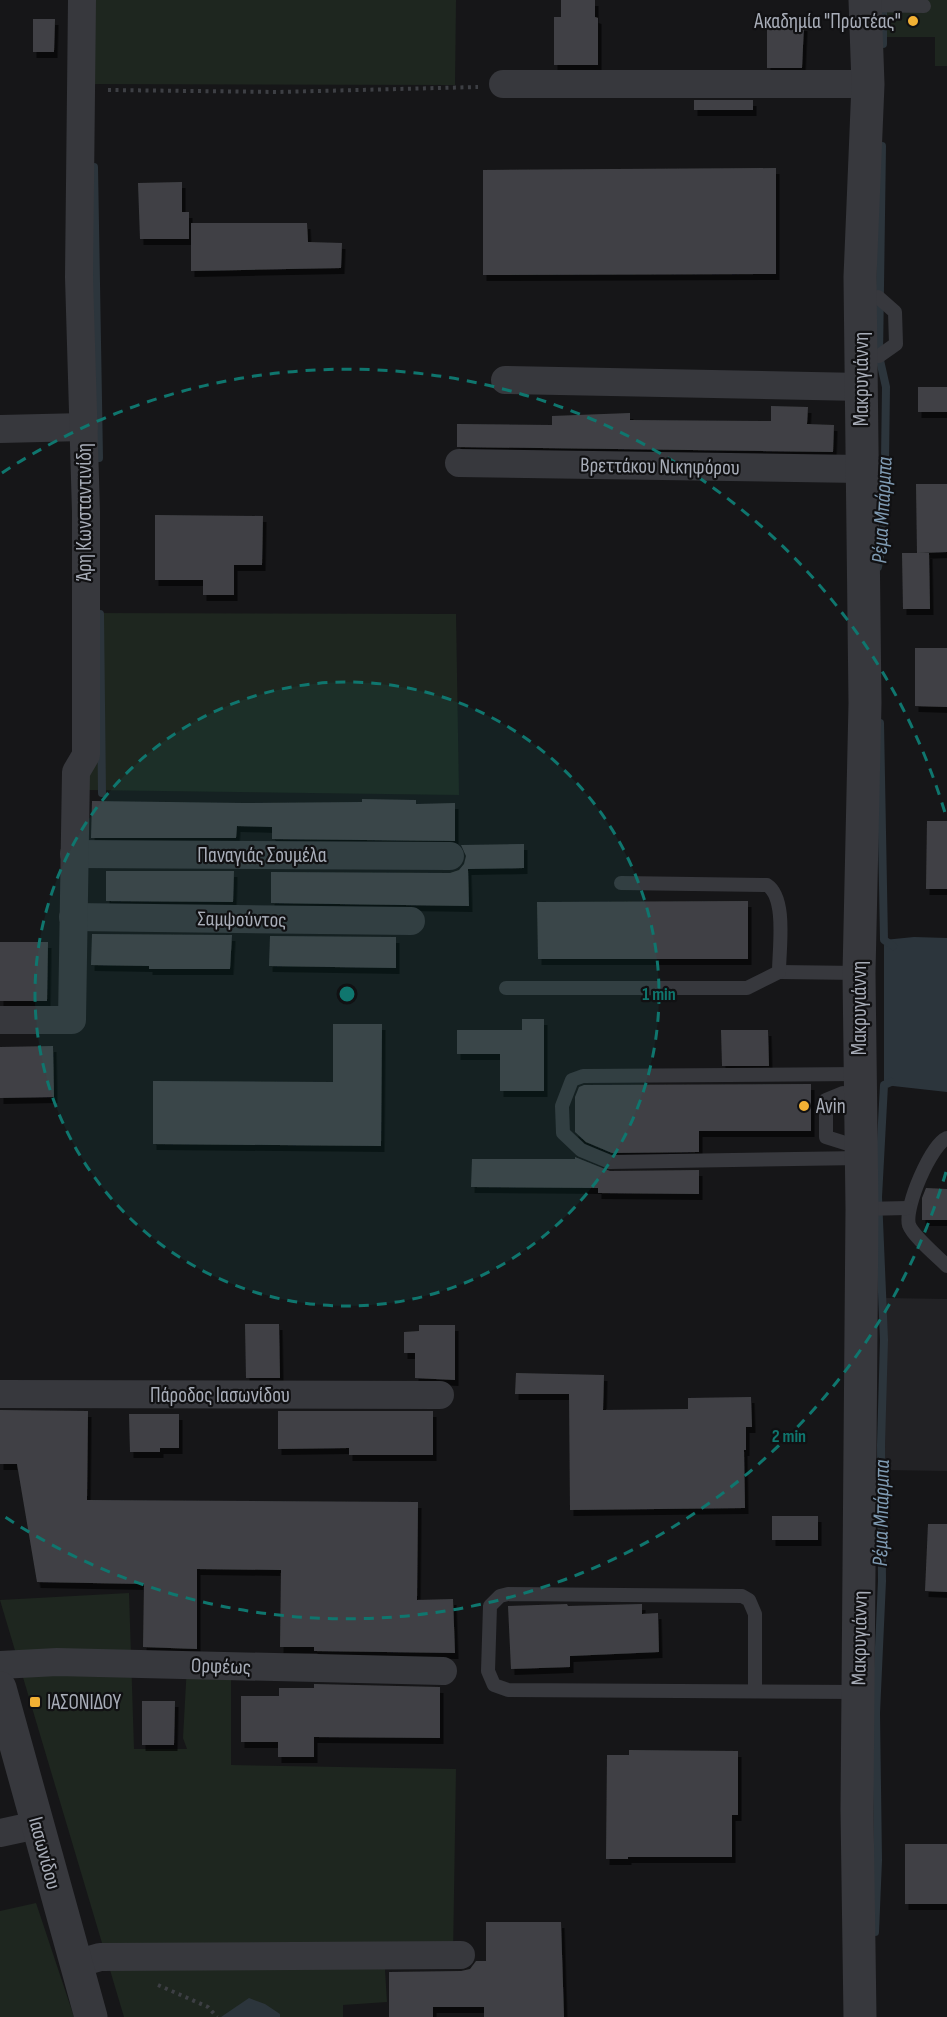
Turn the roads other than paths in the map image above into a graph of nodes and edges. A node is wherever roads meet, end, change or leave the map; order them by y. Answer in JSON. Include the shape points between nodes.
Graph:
{"nodes":[{"id":1,"x":82,"y":0,"type":"edge"},
{"id":2,"x":866,"y":3,"type":"edge"},
{"id":3,"x":924,"y":6,"type":"dead end"},
{"id":4,"x":503,"y":84,"type":"road end"},
{"id":5,"x":868,"y":84,"type":"junction"},
{"id":6,"x":878,"y":297,"type":"dead end"},
{"id":7,"x":879,"y":356,"type":"dead end"},
{"id":8,"x":505,"y":380,"type":"dead end"},
{"id":9,"x":862,"y":387,"type":"junction"},
{"id":10,"x":84,"y":427,"type":"junction"},
{"id":11,"x":0,"y":429,"type":"edge"},
{"id":12,"x":459,"y":463,"type":"dead end"},
{"id":13,"x":861,"y":469,"type":"junction"},
{"id":14,"x":74,"y":854,"type":"junction"},
{"id":15,"x":450,"y":856,"type":"dead end"},
{"id":16,"x":621,"y":883,"type":"dead end"},
{"id":17,"x":73,"y":917,"type":"junction"},
{"id":18,"x":411,"y":921,"type":"dead end"},
{"id":19,"x":779,"y":972,"type":"junction"},
{"id":20,"x":859,"y":973,"type":"junction"},
{"id":21,"x":506,"y":988,"type":"dead end"},
{"id":22,"x":0,"y":1020,"type":"edge"},
{"id":23,"x":851,"y":1084,"type":"junction"},
{"id":24,"x":947,"y":1138,"type":"edge"},
{"id":25,"x":861,"y":1153,"type":"junction"},
{"id":26,"x":908,"y":1208,"type":"junction"},
{"id":27,"x":862,"y":1209,"type":"junction"},
{"id":28,"x":947,"y":1266,"type":"edge"},
{"id":29,"x":0,"y":1394,"type":"edge"},
{"id":30,"x":440,"y":1395,"type":"dead end"},
{"id":31,"x":0,"y":1665,"type":"edge"},
{"id":32,"x":443,"y":1671,"type":"dead end"},
{"id":33,"x":0,"y":1688,"type":"edge"},
{"id":34,"x":755,"y":1690,"type":"junction"},
{"id":35,"x":859,"y":1692,"type":"junction"},
{"id":36,"x":37,"y":1825,"type":"junction"},
{"id":37,"x":0,"y":1833,"type":"edge"},
{"id":38,"x":460,"y":1955,"type":"dead end"},
{"id":39,"x":76,"y":1964,"type":"junction"},
{"id":40,"x":91,"y":2017,"type":"edge"},
{"id":41,"x":860,"y":2017,"type":"edge"}],
"edges":[{"from":1,"to":10,"type":"street","name":"Άρη Κωνσταντινίδη","via":[[79,277]]},
{"from":2,"to":3,"type":"lane"},
{"from":2,"to":5,"type":"street","name":"Μακρυγιάννη"},
{"from":4,"to":5,"type":"street"},
{"from":5,"to":9,"type":"street","name":"Μακρυγιάννη","via":[[860,277]]},
{"from":6,"to":7,"type":"lane","via":[[895,312],[896,344]]},
{"from":8,"to":9,"type":"street"},
{"from":9,"to":13,"type":"street","name":"Μακρυγιάννη"},
{"from":10,"to":11,"type":"street"},
{"from":10,"to":14,"type":"street","name":"Άρη Κωνσταντινίδη","via":[[86,755],[76,772]]},
{"from":12,"to":13,"type":"street","name":"Βρεττάκου Νικηφόρου"},
{"from":13,"to":20,"type":"street","name":"Μακρυγιάννη","via":[[865,704]]},
{"from":14,"to":15,"type":"street","name":"Παναγιάς Σουμέλα"},
{"from":14,"to":17,"type":"street","name":"Άρη Κωνσταντινίδη"},
{"from":16,"to":19,"type":"lane","via":[[767,885],[774,889],[779,903]]},
{"from":17,"to":18,"type":"street","name":"Σαμψούντος"},
{"from":17,"to":22,"type":"street","name":"Άρη Κωνσταντινίδη","via":[[72,1020]]},
{"from":19,"to":20,"type":"lane"},
{"from":19,"to":21,"type":"lane","via":[[747,988]]},
{"from":20,"to":23,"type":"street","name":"Μακρυγιάννη"},
{"from":23,"to":25,"type":"street","name":"Μακρυγιάννη"},
{"from":23,"to":25,"type":"lane","via":[[583,1076],[572,1080],[562,1106],[562,1133],[581,1150],[610,1162]]},
{"from":24,"to":26,"type":"lane","via":[[935,1148]]},
{"from":25,"to":27,"type":"street","name":"Μακρυγιάννη"},
{"from":26,"to":27,"type":"lane"},
{"from":26,"to":28,"type":"lane","via":[[911,1229]]},
{"from":27,"to":35,"type":"street","name":"Μακρυγιάννη"},
{"from":29,"to":30,"type":"street","name":"Πάροδος Ιασωνίδου"},
{"from":31,"to":32,"type":"street","name":"Ορφέως","via":[[57,1662]]},
{"from":33,"to":36,"type":"street","name":"Ιασωνίδου"},
{"from":34,"to":34,"type":"lane","via":[[501,1689],[494,1685],[488,1671],[490,1606],[508,1594],[742,1596],[749,1600],[755,1614]]},
{"from":34,"to":35,"type":"lane"},
{"from":35,"to":41,"type":"street","name":"Μακρυγιάννη"},
{"from":36,"to":37,"type":"street"},
{"from":36,"to":39,"type":"street","name":"Ιασωνίδου"},
{"from":38,"to":39,"type":"street","via":[[100,1957]]},
{"from":39,"to":40,"type":"street","name":"Ιασωνίδου"}]}
